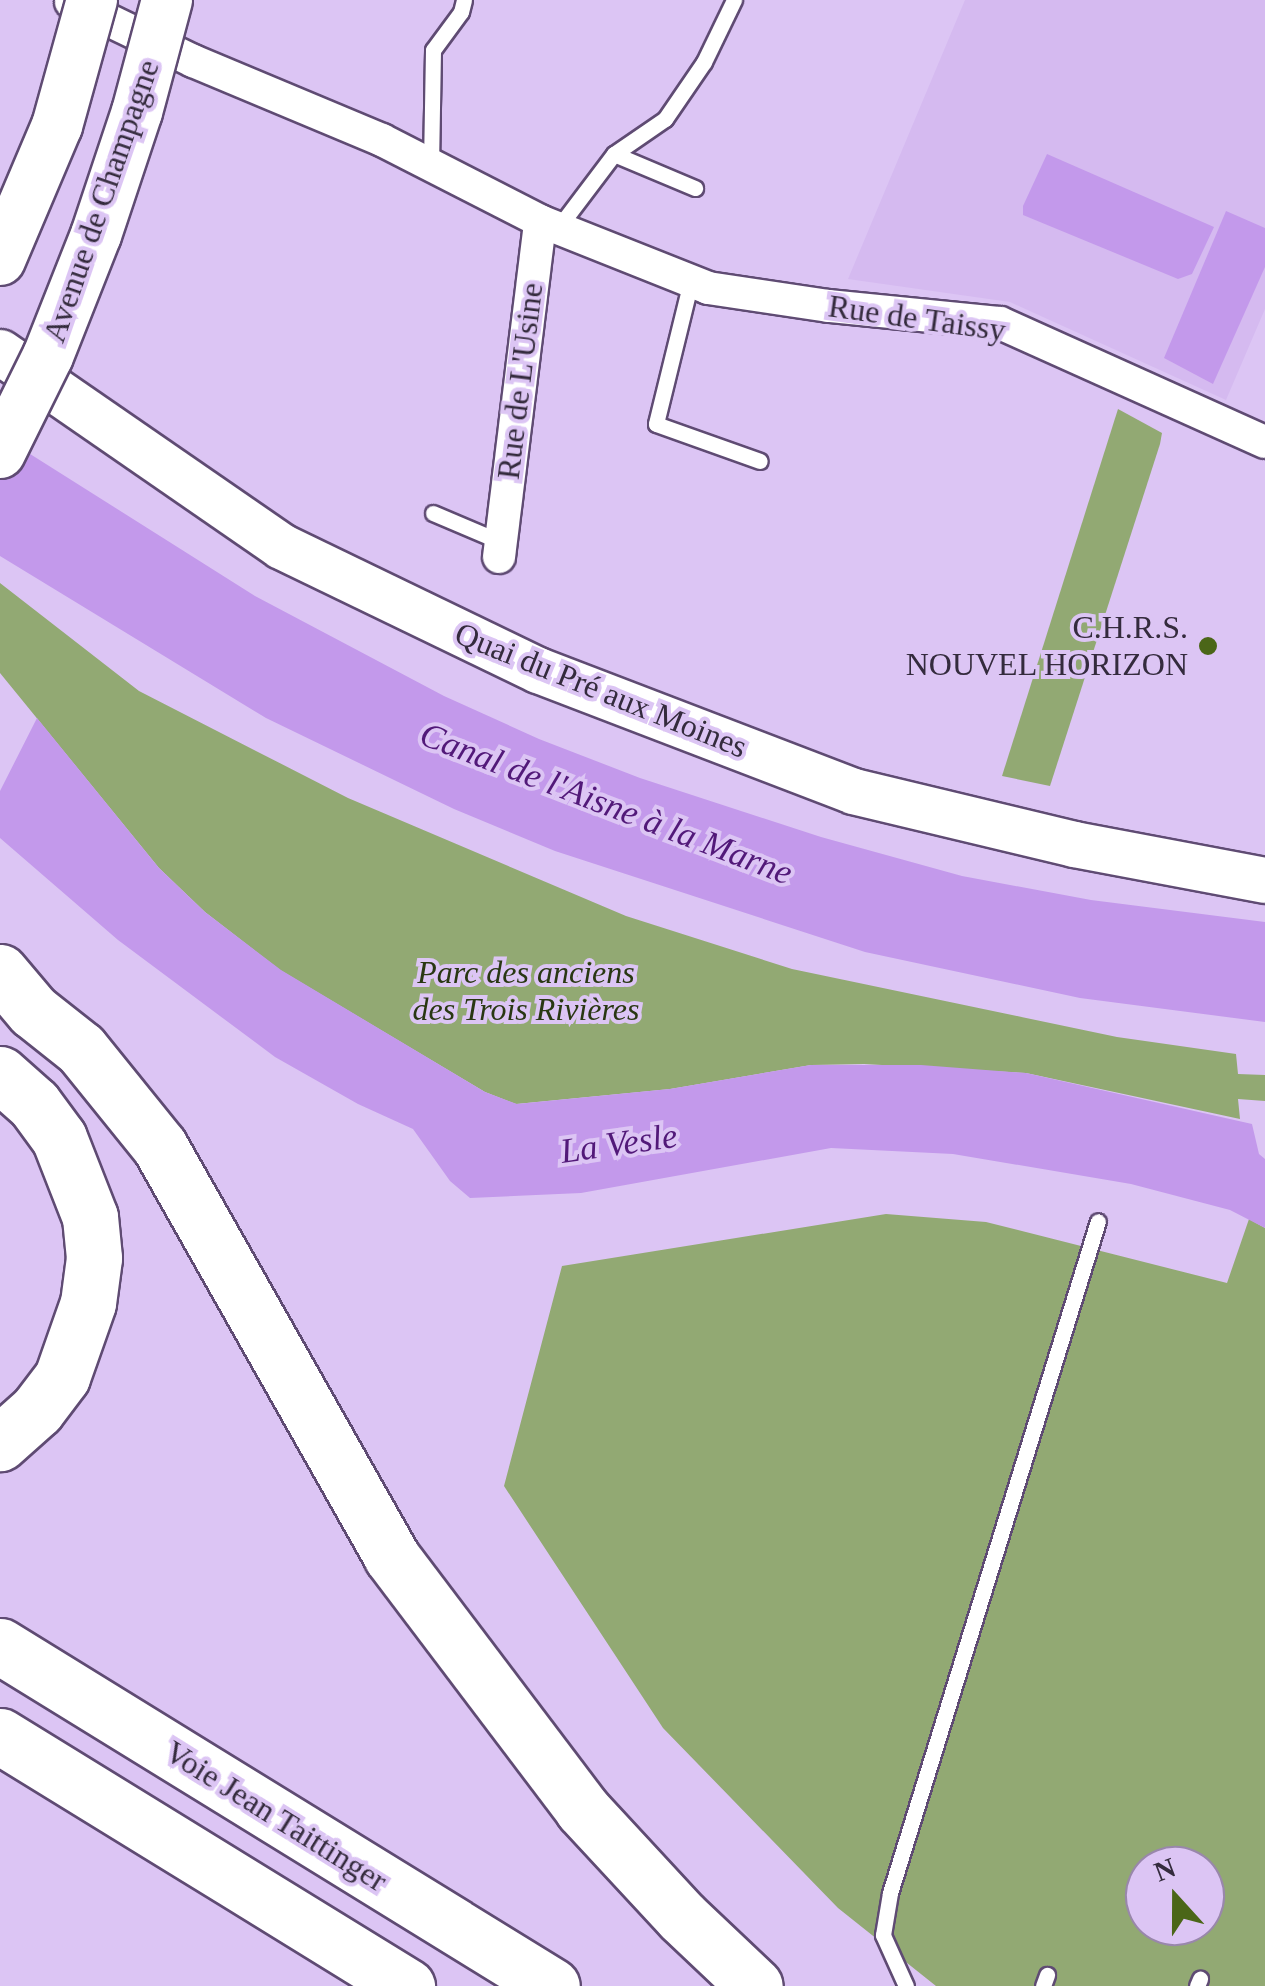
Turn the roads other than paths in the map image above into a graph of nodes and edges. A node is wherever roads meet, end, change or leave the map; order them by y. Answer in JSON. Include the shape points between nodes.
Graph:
{"nodes":[{"id":1,"x":67,"y":0,"type":"edge"},
{"id":2,"x":92,"y":0,"type":"edge"},
{"id":3,"x":167,"y":0,"type":"edge"},
{"id":4,"x":464,"y":0,"type":"edge"},
{"id":5,"x":734,"y":0,"type":"edge"},
{"id":6,"x":614,"y":154,"type":"junction"},
{"id":7,"x":431,"y":165,"type":"junction"},
{"id":8,"x":694,"y":188,"type":"dead end"},
{"id":9,"x":549,"y":224,"type":"junction"},
{"id":10,"x":0,"y":260,"type":"edge"},
{"id":11,"x":691,"y":280,"type":"junction"},
{"id":12,"x":0,"y":352,"type":"edge"},
{"id":13,"x":1265,"y":442,"type":"edge"},
{"id":14,"x":0,"y":453,"type":"edge"},
{"id":15,"x":760,"y":461,"type":"dead end"},
{"id":16,"x":433,"y":513,"type":"dead end"},
{"id":17,"x":500,"y":550,"type":"joint"},
{"id":18,"x":1265,"y":880,"type":"edge"},
{"id":19,"x":11,"y":992,"type":"edge"},
{"id":20,"x":0,"y":1074,"type":"edge"},
{"id":21,"x":1098,"y":1221,"type":"dead end"},
{"id":22,"x":0,"y":1444,"type":"edge"},
{"id":23,"x":0,"y":1646,"type":"edge"},
{"id":24,"x":0,"y":1736,"type":"edge"},
{"id":25,"x":407,"y":1986,"type":"edge"},
{"id":26,"x":552,"y":1986,"type":"edge"},
{"id":27,"x":755,"y":1986,"type":"edge"},
{"id":28,"x":906,"y":1986,"type":"edge"}],
"edges":[{"from":1,"to":7,"type":"street","name":"Rue de Taissy"},
{"from":2,"to":10,"type":"main road","name":"Avenue de Champagne","bridge":true,"via":[[57,126]]},
{"from":3,"to":14,"type":"main road","name":"Avenue de Champagne","bridge":true,"via":[[96,234],[48,356]]},
{"from":4,"to":7,"type":"lane","via":[[433,50]]},
{"from":5,"to":6,"type":"lane","via":[[704,62],[665,119]]},
{"from":6,"to":8,"type":"lane"},
{"from":6,"to":9,"type":"lane"},
{"from":7,"to":9,"type":"street","name":"Rue de Taissy"},
{"from":9,"to":11,"type":"street","name":"Rue de Taissy"},
{"from":9,"to":17,"type":"street","name":"Rue de L'Usine"},
{"from":11,"to":13,"type":"street","name":"Rue de Taissy","via":[[830,306],[1000,323]]},
{"from":11,"to":15,"type":"lane","via":[[656,424]]},
{"from":12,"to":18,"type":"street","name":"Quai du Pré aux Moines","via":[[280,546],[538,670],[853,791],[1074,844]]},
{"from":16,"to":17,"type":"lane","name":"Rue de L'Usine"},
{"from":19,"to":27,"type":"highway","via":[[81,1049],[160,1147],[391,1556],[582,1809]]},
{"from":20,"to":22,"type":"highway","via":[[59,1138],[90,1217],[94,1258],[88,1303],[62,1377]]},
{"from":21,"to":28,"type":"lane","via":[[890,1893],[884,1935]]},
{"from":23,"to":26,"type":"highway","name":"Voie Jean Taittinger"},
{"from":24,"to":25,"type":"highway"}]}
